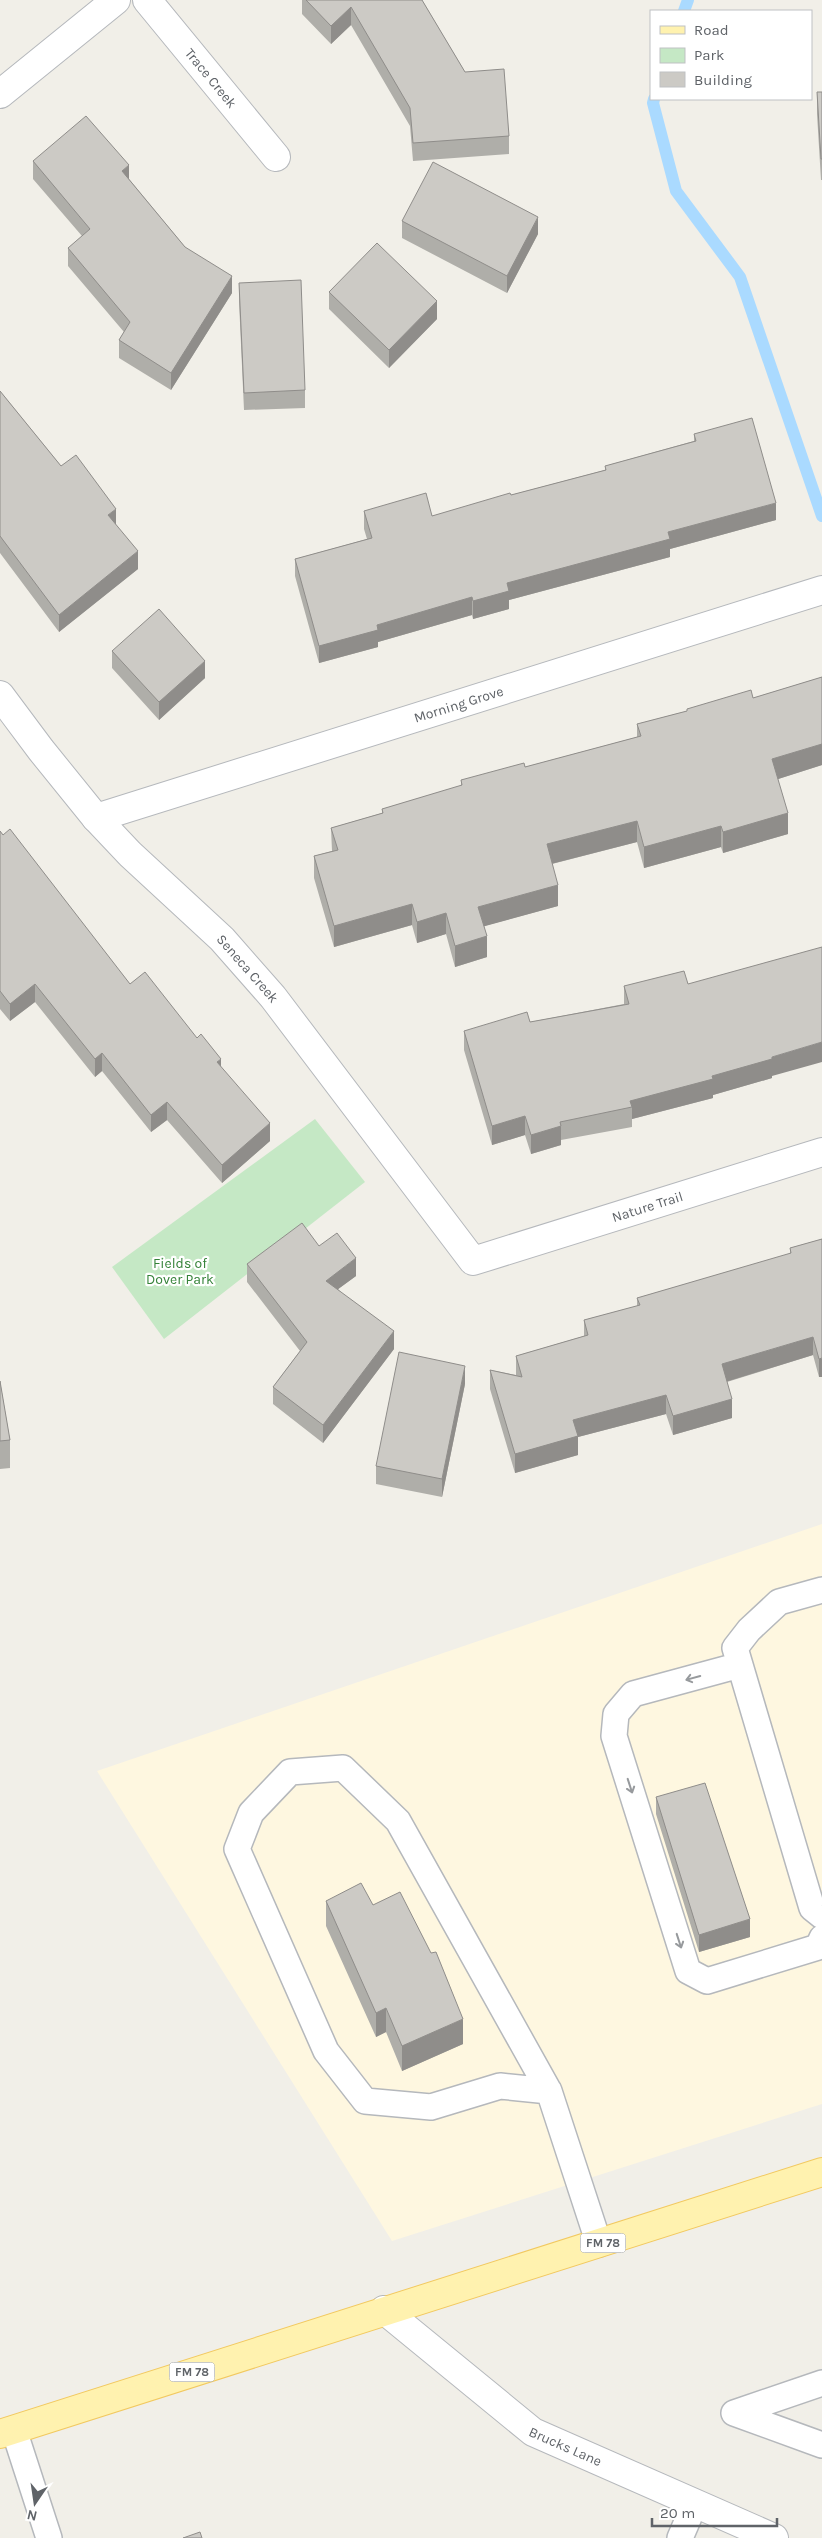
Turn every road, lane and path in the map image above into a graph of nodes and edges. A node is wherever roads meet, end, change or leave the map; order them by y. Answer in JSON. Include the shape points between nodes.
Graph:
{"nodes":[{"id":1,"x":116,"y":0,"type":"edge"},
{"id":2,"x":147,"y":0,"type":"edge"},
{"id":3,"x":0,"y":94,"type":"edge"},
{"id":4,"x":276,"y":157,"type":"dead end"},
{"id":5,"x":822,"y":590,"type":"edge"},
{"id":6,"x":0,"y":695,"type":"edge"},
{"id":7,"x":96,"y":818,"type":"junction"},
{"id":8,"x":822,"y":1152,"type":"edge"},
{"id":9,"x":473,"y":1261,"type":"joint"},
{"id":10,"x":822,"y":1590,"type":"edge"},
{"id":11,"x":740,"y":1665,"type":"junction"},
{"id":12,"x":822,"y":1916,"type":"edge"},
{"id":13,"x":822,"y":1938,"type":"edge"},
{"id":14,"x":549,"y":2091,"type":"junction"},
{"id":15,"x":822,"y":2172,"type":"edge"},
{"id":16,"x":599,"y":2244,"type":"junction"},
{"id":17,"x":384,"y":2310,"type":"junction"},
{"id":18,"x":822,"y":2383,"type":"edge"},
{"id":19,"x":7,"y":2432,"type":"edge"},
{"id":20,"x":822,"y":2445,"type":"edge"},
{"id":21,"x":695,"y":2503,"type":"junction"},
{"id":22,"x":49,"y":2538,"type":"edge"},
{"id":23,"x":680,"y":2538,"type":"edge"},
{"id":24,"x":774,"y":2538,"type":"edge"}],
"edges":[{"from":1,"to":3,"type":"street"},
{"from":2,"to":4,"type":"street","name":"Trace Creek"},
{"from":5,"to":7,"type":"street","name":"Morning Grove"},
{"from":6,"to":7,"type":"street","name":"Seneca Creek"},
{"from":7,"to":9,"type":"street","name":"Seneca Creek","via":[[130,854],[222,938],[273,997]]},
{"from":8,"to":9,"type":"street","name":"Nature Trail"},
{"from":10,"to":11,"type":"lane","via":[[779,1602],[735,1648]]},
{"from":11,"to":12,"type":"lane","via":[[812,1908]]},
{"from":11,"to":13,"type":"lane","one_way":true,"via":[[633,1694],[616,1714],[614,1736],[688,1971],[707,1981],[818,1947]]},
{"from":14,"to":14,"type":"lane","via":[[500,2086],[431,2107],[365,2101],[326,2051],[237,1850],[251,1813],[290,1772],[343,1768],[398,1821]]},
{"from":14,"to":16,"type":"lane"},
{"from":15,"to":16,"type":"main road","number":"FM 78"},
{"from":16,"to":17,"type":"main road","number":"FM 78"},
{"from":17,"to":19,"type":"main road","number":"FM 78"},
{"from":17,"to":21,"type":"street","name":"Brucks Lane","via":[[533,2432]]},
{"from":18,"to":20,"type":"lane","via":[[734,2413]]},
{"from":19,"to":22,"type":"lane"},
{"from":21,"to":23,"type":"lane"},
{"from":21,"to":24,"type":"street","name":"Brucks Lane"}]}
